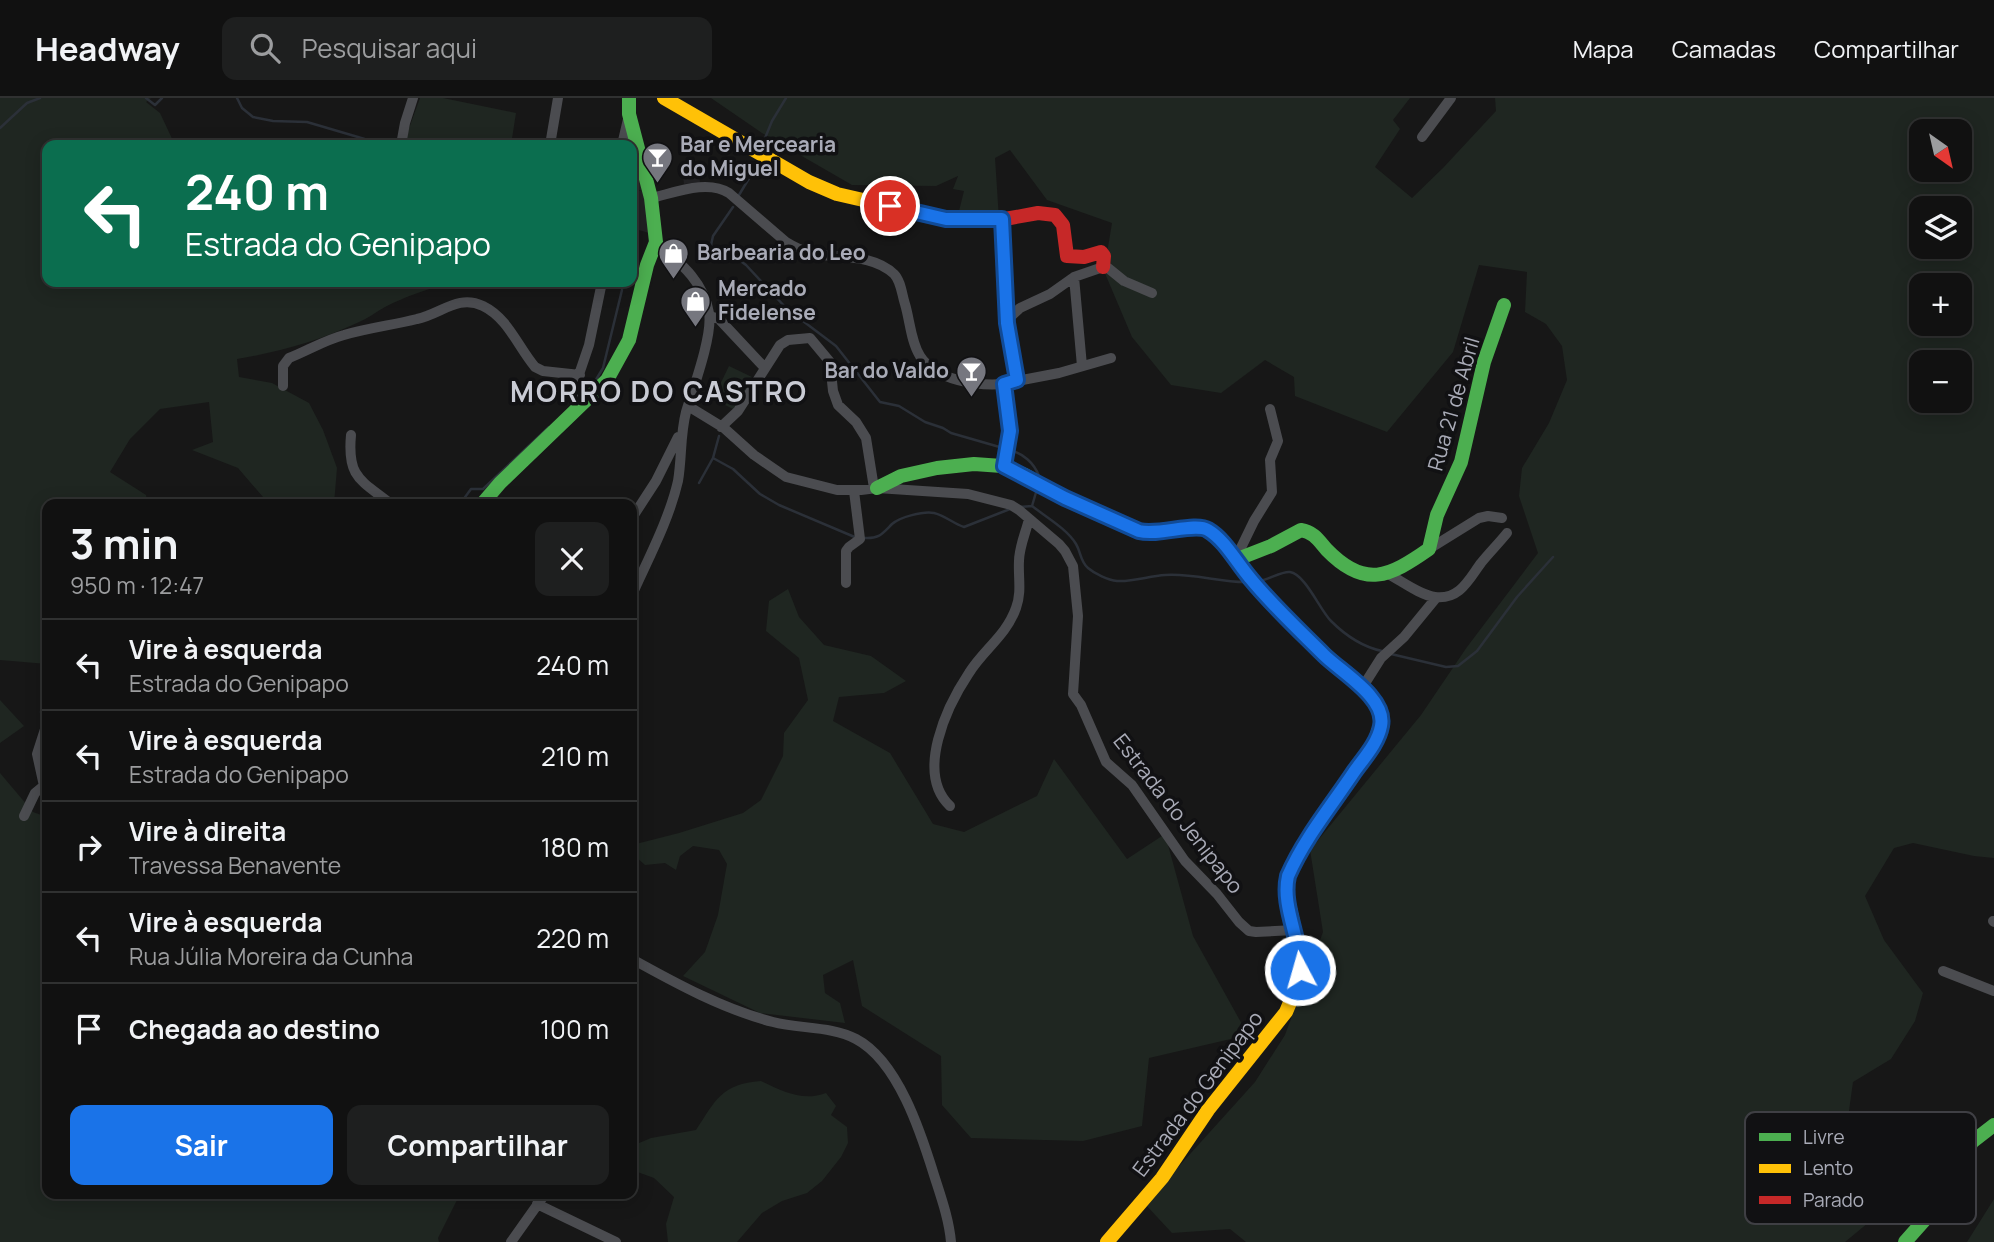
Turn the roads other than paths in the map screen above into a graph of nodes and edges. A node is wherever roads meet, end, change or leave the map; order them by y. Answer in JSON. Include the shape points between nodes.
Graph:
{"nodes":[{"id":1,"x":413,"y":98,"type":"edge"},
{"id":2,"x":558,"y":98,"type":"edge"},
{"id":3,"x":629,"y":98,"type":"edge"},
{"id":4,"x":664,"y":98,"type":"edge"},
{"id":5,"x":1451,"y":98,"type":"edge"},
{"id":6,"x":629,"y":121,"type":"junction"},
{"id":7,"x":1422,"y":137,"type":"dead end"},
{"id":8,"x":402,"y":140,"type":"edge"},
{"id":9,"x":551,"y":140,"type":"edge"},
{"id":10,"x":623,"y":140,"type":"edge"},
{"id":11,"x":634,"y":140,"type":"edge"},
{"id":12,"x":637,"y":149,"type":"edge"},
{"id":13,"x":651,"y":198,"type":"junction"},
{"id":14,"x":1002,"y":219,"type":"junction"},
{"id":15,"x":656,"y":242,"type":"junction"},
{"id":16,"x":1102,"y":267,"type":"junction"},
{"id":17,"x":1074,"y":277,"type":"junction"},
{"id":18,"x":601,"y":287,"type":"edge"},
{"id":19,"x":1152,"y":293,"type":"dead end"},
{"id":20,"x":1504,"y":305,"type":"dead end"},
{"id":21,"x":710,"y":316,"type":"junction"},
{"id":22,"x":1007,"y":320,"type":"junction"},
{"id":23,"x":1111,"y":358,"type":"dead end"},
{"id":24,"x":1082,"y":366,"type":"junction"},
{"id":25,"x":765,"y":368,"type":"junction"},
{"id":26,"x":580,"y":374,"type":"junction"},
{"id":27,"x":1017,"y":380,"type":"junction"},
{"id":28,"x":1004,"y":384,"type":"junction"},
{"id":29,"x":283,"y":386,"type":"dead end"},
{"id":30,"x":688,"y":406,"type":"junction"},
{"id":31,"x":580,"y":407,"type":"junction"},
{"id":32,"x":1270,"y":409,"type":"dead end"},
{"id":33,"x":721,"y":427,"type":"junction"},
{"id":34,"x":681,"y":430,"type":"junction"},
{"id":35,"x":351,"y":435,"type":"dead end"},
{"id":36,"x":1004,"y":466,"type":"junction"},
{"id":37,"x":875,"y":488,"type":"junction"},
{"id":38,"x":854,"y":491,"type":"junction"},
{"id":39,"x":385,"y":499,"type":"edge"},
{"id":40,"x":486,"y":499,"type":"edge"},
{"id":41,"x":637,"y":510,"type":"edge"},
{"id":42,"x":1502,"y":518,"type":"dead end"},
{"id":43,"x":1029,"y":519,"type":"junction"},
{"id":44,"x":1507,"y":533,"type":"dead end"},
{"id":45,"x":1429,"y":549,"type":"junction"},
{"id":46,"x":1236,"y":559,"type":"junction"},
{"id":47,"x":1390,"y":575,"type":"junction"},
{"id":48,"x":637,"y":583,"type":"edge"},
{"id":49,"x":846,"y":583,"type":"dead end"},
{"id":50,"x":1436,"y":598,"type":"junction"},
{"id":51,"x":1362,"y":688,"type":"junction"},
{"id":52,"x":42,"y":738,"type":"edge"},
{"id":53,"x":42,"y":771,"type":"edge"},
{"id":54,"x":42,"y":787,"type":"edge"},
{"id":55,"x":950,"y":806,"type":"dead end"},
{"id":56,"x":24,"y":816,"type":"dead end"},
{"id":57,"x":1295,"y":930,"type":"junction"},
{"id":58,"x":637,"y":962,"type":"edge"},
{"id":59,"x":1942,"y":971,"type":"dead end"},
{"id":60,"x":1994,"y":992,"type":"edge"},
{"id":61,"x":1994,"y":1125,"type":"edge"},
{"id":62,"x":1976,"y":1139,"type":"edge"},
{"id":63,"x":541,"y":1199,"type":"edge"},
{"id":64,"x":537,"y":1204,"type":"junction"},
{"id":65,"x":1921,"y":1224,"type":"edge"},
{"id":66,"x":511,"y":1242,"type":"edge"},
{"id":67,"x":616,"y":1242,"type":"edge"},
{"id":68,"x":951,"y":1242,"type":"edge"},
{"id":69,"x":1107,"y":1242,"type":"edge"},
{"id":70,"x":1905,"y":1242,"type":"edge"}],
"edges":[{"from":1,"to":8,"type":"street"},
{"from":2,"to":9,"type":"street"},
{"from":3,"to":6,"type":"street"},
{"from":4,"to":14,"type":"street","via":[[808,182],[837,194],[946,219]]},
{"from":5,"to":7,"type":"street"},
{"from":6,"to":10,"type":"street"},
{"from":6,"to":11,"type":"street"},
{"from":12,"to":13,"type":"street"},
{"from":13,"to":15,"type":"street"},
{"from":13,"to":28,"type":"street","via":[[719,187],[795,247],[860,258],[891,272],[899,282],[916,347],[926,363],[964,382]]},
{"from":14,"to":16,"type":"street","via":[[1055,215],[1063,225],[1067,256],[1101,252]]},
{"from":14,"to":22,"type":"street"},
{"from":15,"to":21,"type":"street","via":[[688,268]]},
{"from":15,"to":31,"type":"street","via":[[622,356],[607,380]]},
{"from":16,"to":17,"type":"street"},
{"from":16,"to":19,"type":"street"},
{"from":17,"to":22,"type":"street"},
{"from":17,"to":24,"type":"street"},
{"from":18,"to":26,"type":"street"},
{"from":20,"to":45,"type":"street","name":"Rua 21 de Abril","via":[[1484,362],[1461,462],[1437,515]]},
{"from":21,"to":25,"type":"street","via":[[719,319]]},
{"from":21,"to":30,"type":"street"},
{"from":22,"to":27,"type":"street"},
{"from":23,"to":24,"type":"street"},
{"from":24,"to":27,"type":"street"},
{"from":25,"to":33,"type":"street","via":[[738,411]]},
{"from":25,"to":37,"type":"street","via":[[784,342],[813,339],[830,362],[838,405],[866,438]]},
{"from":26,"to":29,"type":"street","via":[[543,371],[493,312],[463,302],[417,320],[346,334],[289,358],[283,366]]},
{"from":26,"to":31,"type":"street","via":[[572,394]]},
{"from":27,"to":28,"type":"street"},
{"from":28,"to":36,"type":"street","via":[[1010,431]]},
{"from":30,"to":33,"type":"street","name":"Estrada do Jenipapo"},
{"from":30,"to":34,"type":"street"},
{"from":31,"to":40,"type":"street"},
{"from":32,"to":46,"type":"street","via":[[1278,441],[1270,460],[1272,492]]},
{"from":33,"to":38,"type":"street","name":"Estrada do Jenipapo","via":[[786,477]]},
{"from":34,"to":41,"type":"street"},
{"from":34,"to":48,"type":"street","via":[[677,482]]},
{"from":35,"to":39,"type":"street","via":[[353,471]]},
{"from":36,"to":37,"type":"street","name":"Estrada do Genipapo","via":[[920,470]]},
{"from":36,"to":46,"type":"street","name":"Estrada do Genipapo","via":[[1148,534],[1206,529]]},
{"from":37,"to":38,"type":"street","name":"Estrada do Jenipapo"},
{"from":37,"to":43,"type":"street","name":"Estrada do Jenipapo","via":[[968,495],[1011,505]]},
{"from":38,"to":49,"type":"street","via":[[860,539],[846,551]]},
{"from":42,"to":45,"type":"street","via":[[1479,518]]},
{"from":43,"to":55,"type":"street","via":[[1018,561],[1016,609],[1005,631],[970,671],[937,739],[938,789]]},
{"from":43,"to":57,"type":"street","name":"Estrada do Jenipapo","via":[[1059,544],[1073,566],[1077,616],[1073,694],[1107,762],[1132,785],[1191,868],[1244,927],[1256,932]]},
{"from":44,"to":50,"type":"street","via":[[1461,591]]},
{"from":45,"to":47,"type":"street"},
{"from":46,"to":47,"type":"street","via":[[1307,530],[1341,564],[1367,576]]},
{"from":46,"to":51,"type":"street","name":"Estrada do Genipapo","via":[[1295,626]]},
{"from":47,"to":50,"type":"street"},
{"from":50,"to":51,"type":"street","via":[[1381,658]]},
{"from":51,"to":57,"type":"street","name":"Estrada do Genipapo","via":[[1380,710],[1381,729],[1293,864],[1286,884]]},
{"from":52,"to":53,"type":"street","via":[[37,758]]},
{"from":54,"to":56,"type":"street"},
{"from":57,"to":69,"type":"street","name":"Estrada do Genipapo","via":[[1300,956],[1295,998],[1208,1110],[1163,1178]]},
{"from":58,"to":68,"type":"street","via":[[748,1015],[843,1034],[872,1050],[911,1108],[947,1215]]},
{"from":59,"to":60,"type":"street"},
{"from":61,"to":62,"type":"street"},
{"from":63,"to":64,"type":"street"},
{"from":64,"to":66,"type":"street"},
{"from":64,"to":67,"type":"street"},
{"from":65,"to":70,"type":"street"}]}
